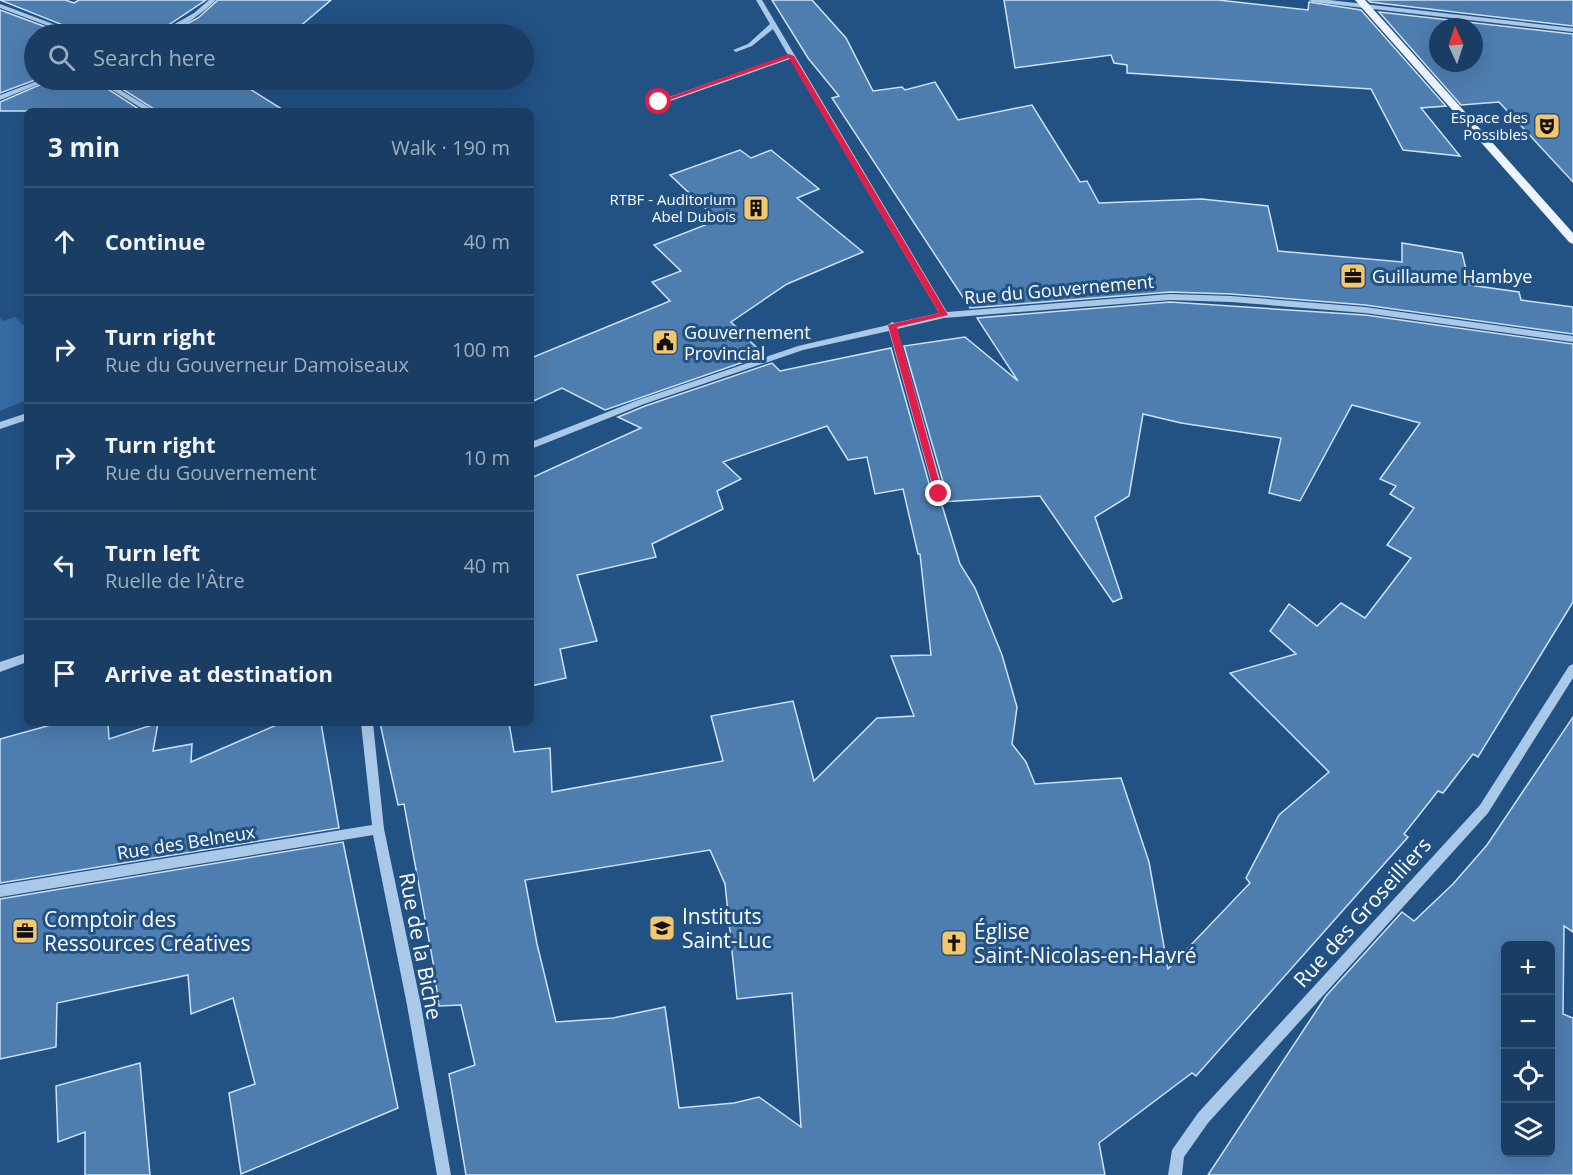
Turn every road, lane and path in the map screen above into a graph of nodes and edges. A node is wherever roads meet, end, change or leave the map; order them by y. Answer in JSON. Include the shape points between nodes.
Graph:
{"nodes":[{"id":1,"x":213,"y":0,"type":"edge"},
{"id":2,"x":759,"y":0,"type":"edge"},
{"id":3,"x":1312,"y":0,"type":"edge"},
{"id":4,"x":1363,"y":3,"type":"edge"},
{"id":5,"x":0,"y":6,"type":"edge"},
{"id":6,"x":48,"y":24,"type":"edge"},
{"id":7,"x":178,"y":24,"type":"edge"},
{"id":8,"x":773,"y":25,"type":"junction"},
{"id":9,"x":1573,"y":30,"type":"edge"},
{"id":10,"x":736,"y":50,"type":"dead end"},
{"id":11,"x":791,"y":56,"type":"junction"},
{"id":12,"x":24,"y":88,"type":"edge"},
{"id":13,"x":116,"y":90,"type":"edge"},
{"id":14,"x":0,"y":98,"type":"edge"},
{"id":15,"x":659,"y":102,"type":"dead end"},
{"id":16,"x":146,"y":108,"type":"edge"},
{"id":17,"x":1573,"y":240,"type":"edge"},
{"id":18,"x":944,"y":315,"type":"junction"},
{"id":19,"x":892,"y":325,"type":"junction"},
{"id":20,"x":1573,"y":339,"type":"edge"},
{"id":21,"x":24,"y":417,"type":"edge"},
{"id":22,"x":0,"y":426,"type":"edge"},
{"id":23,"x":534,"y":445,"type":"edge"},
{"id":24,"x":939,"y":494,"type":"dead end"},
{"id":25,"x":24,"y":658,"type":"edge"},
{"id":26,"x":0,"y":668,"type":"edge"},
{"id":27,"x":1573,"y":669,"type":"edge"},
{"id":28,"x":367,"y":726,"type":"edge"},
{"id":29,"x":378,"y":829,"type":"junction"},
{"id":30,"x":0,"y":891,"type":"edge"},
{"id":31,"x":444,"y":1175,"type":"edge"},
{"id":32,"x":1175,"y":1175,"type":"edge"}],
"edges":[{"from":1,"to":7,"type":"street"},
{"from":2,"to":8,"type":"street"},
{"from":3,"to":4,"type":"street"},
{"from":4,"to":9,"type":"street"},
{"from":4,"to":17,"type":"main road"},
{"from":5,"to":6,"type":"street"},
{"from":8,"to":10,"type":"street","via":[[750,45]]},
{"from":8,"to":11,"type":"street"},
{"from":11,"to":15,"type":"street"},
{"from":11,"to":18,"type":"street"},
{"from":12,"to":14,"type":"street"},
{"from":13,"to":16,"type":"street"},
{"from":18,"to":19,"type":"street","name":"Rue du Gouvernement"},
{"from":18,"to":20,"type":"street","name":"Rue du Gouvernement","via":[[1158,298],[1231,299],[1365,310]]},
{"from":19,"to":23,"type":"street","name":"Rue du Gouvernement","via":[[773,358],[641,402]]},
{"from":19,"to":24,"type":"street"},
{"from":21,"to":22,"type":"street"},
{"from":25,"to":26,"type":"street"},
{"from":27,"to":32,"type":"street","name":"Rue des Groseilliers","via":[[1484,809],[1203,1118],[1177,1155]]},
{"from":28,"to":29,"type":"street","name":"Rue de la Biche"},
{"from":29,"to":30,"type":"street","name":"Rue des Belneux"},
{"from":29,"to":31,"type":"street","name":"Rue de la Biche"}]}
